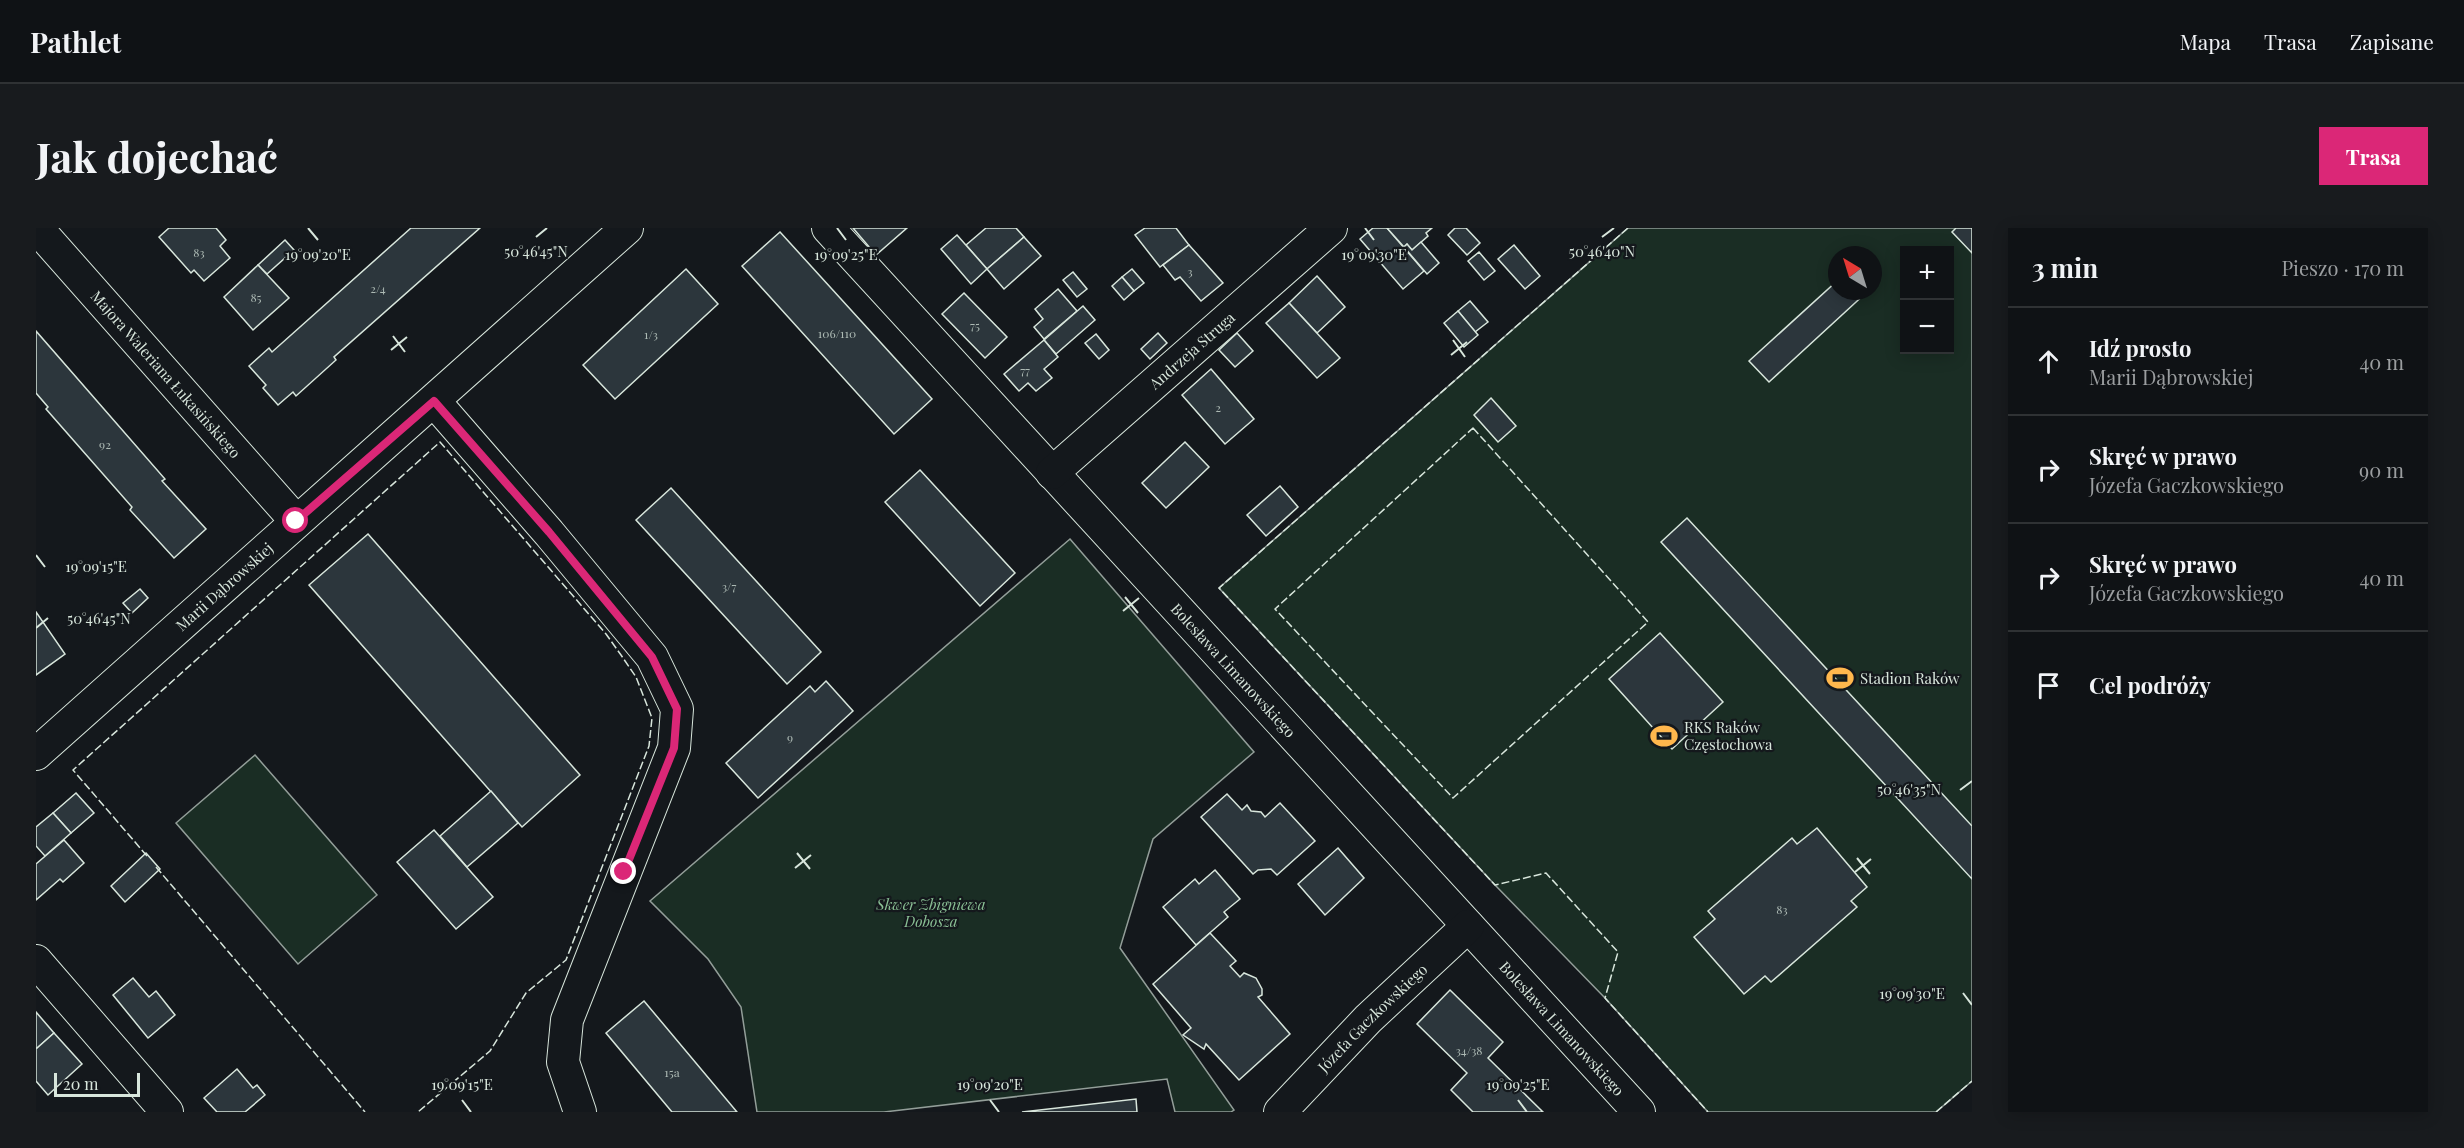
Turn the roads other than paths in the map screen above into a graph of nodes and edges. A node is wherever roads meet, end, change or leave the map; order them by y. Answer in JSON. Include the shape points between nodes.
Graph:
{"nodes":[{"id":1,"x":37,"y":228,"type":"edge"},
{"id":2,"x":627,"y":228,"type":"edge"},
{"id":3,"x":828,"y":228,"type":"edge"},
{"id":4,"x":1331,"y":228,"type":"edge"},
{"id":5,"x":434,"y":401,"type":"junction"},
{"id":6,"x":1052,"y":473,"type":"junction"},
{"id":7,"x":296,"y":521,"type":"junction"},
{"id":8,"x":36,"y":754,"type":"edge"},
{"id":9,"x":1468,"y":926,"type":"junction"},
{"id":10,"x":36,"y":960,"type":"edge"},
{"id":11,"x":167,"y":1112,"type":"edge"},
{"id":12,"x":580,"y":1112,"type":"edge"},
{"id":13,"x":1280,"y":1112,"type":"edge"},
{"id":14,"x":1639,"y":1112,"type":"edge"}],
"edges":[{"from":1,"to":7,"type":"street","name":"Majora Waleriana Łukasińskiego"},
{"from":2,"to":5,"type":"street","name":"Marii Dąbrowskiej"},
{"from":3,"to":6,"type":"street","name":"Bolesława Limanowskiego"},
{"from":4,"to":6,"type":"street","name":"Andrzeja Struga"},
{"from":5,"to":7,"type":"street","name":"Marii Dąbrowskiej"},
{"from":5,"to":12,"type":"street","via":[[652,657],[677,709],[674,748],[567,1020],[563,1062]]},
{"from":6,"to":9,"type":"street","name":"Bolesława Limanowskiego"},
{"from":7,"to":8,"type":"street","name":"Marii Dąbrowskiej"},
{"from":9,"to":13,"type":"street","name":"Józefa Gaczkowskiego","via":[[1368,1019]]},
{"from":9,"to":14,"type":"street","name":"Bolesława Limanowskiego"},
{"from":10,"to":11,"type":"street"}]}
